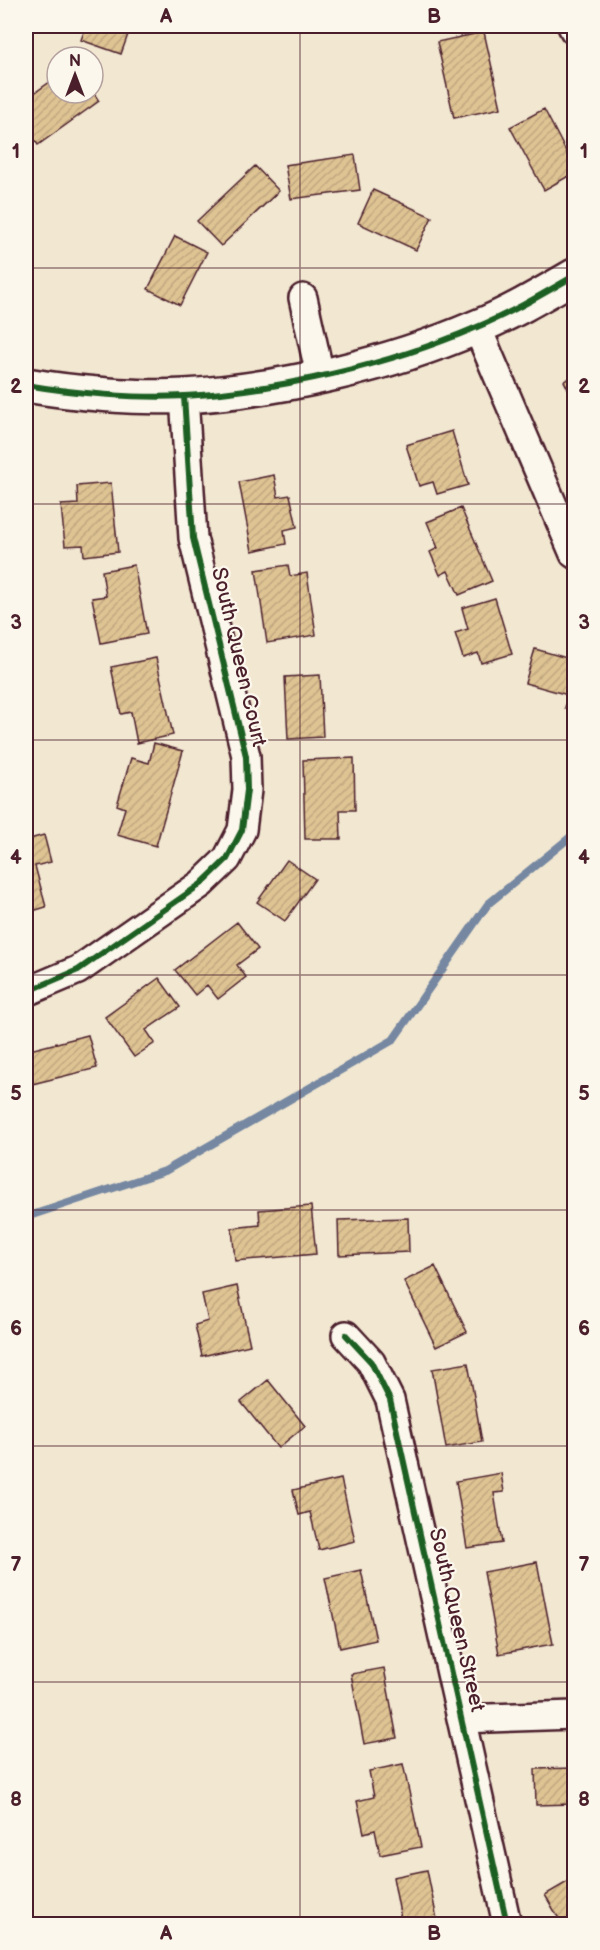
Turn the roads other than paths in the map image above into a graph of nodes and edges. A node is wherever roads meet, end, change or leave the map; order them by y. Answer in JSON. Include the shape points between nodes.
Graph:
{"nodes":[{"id":1,"x":572,"y":26,"type":"edge"},
{"id":2,"x":574,"y":30,"type":"edge"},
{"id":3,"x":574,"y":276,"type":"edge"},
{"id":4,"x":303,"y":298,"type":"dead end"},
{"id":5,"x":477,"y":327,"type":"junction"},
{"id":6,"x":320,"y":375,"type":"junction"},
{"id":7,"x":26,"y":386,"type":"edge"},
{"id":8,"x":184,"y":396,"type":"junction"},
{"id":9,"x":574,"y":554,"type":"edge"},
{"id":10,"x":26,"y":992,"type":"edge"},
{"id":11,"x":346,"y":1335,"type":"dead end"},
{"id":12,"x":574,"y":1715,"type":"edge"},
{"id":13,"x":462,"y":1719,"type":"junction"},
{"id":14,"x":507,"y":1924,"type":"edge"}],
"edges":[{"from":1,"to":2,"type":"street"},
{"from":3,"to":5,"type":"street"},
{"from":4,"to":6,"type":"street"},
{"from":5,"to":6,"type":"street","via":[[392,357]]},
{"from":5,"to":9,"type":"street"},
{"from":6,"to":8,"type":"street"},
{"from":7,"to":8,"type":"street","via":[[68,392]]},
{"from":8,"to":10,"type":"street","name":"South Queen Court","via":[[194,538],[246,756],[248,790],[242,830],[227,859],[201,884],[78,970]]},
{"from":11,"to":13,"type":"street","name":"South Queen Street","via":[[371,1362],[390,1400]]},
{"from":12,"to":13,"type":"street"},
{"from":13,"to":14,"type":"street","name":"South Queen Street"}]}
